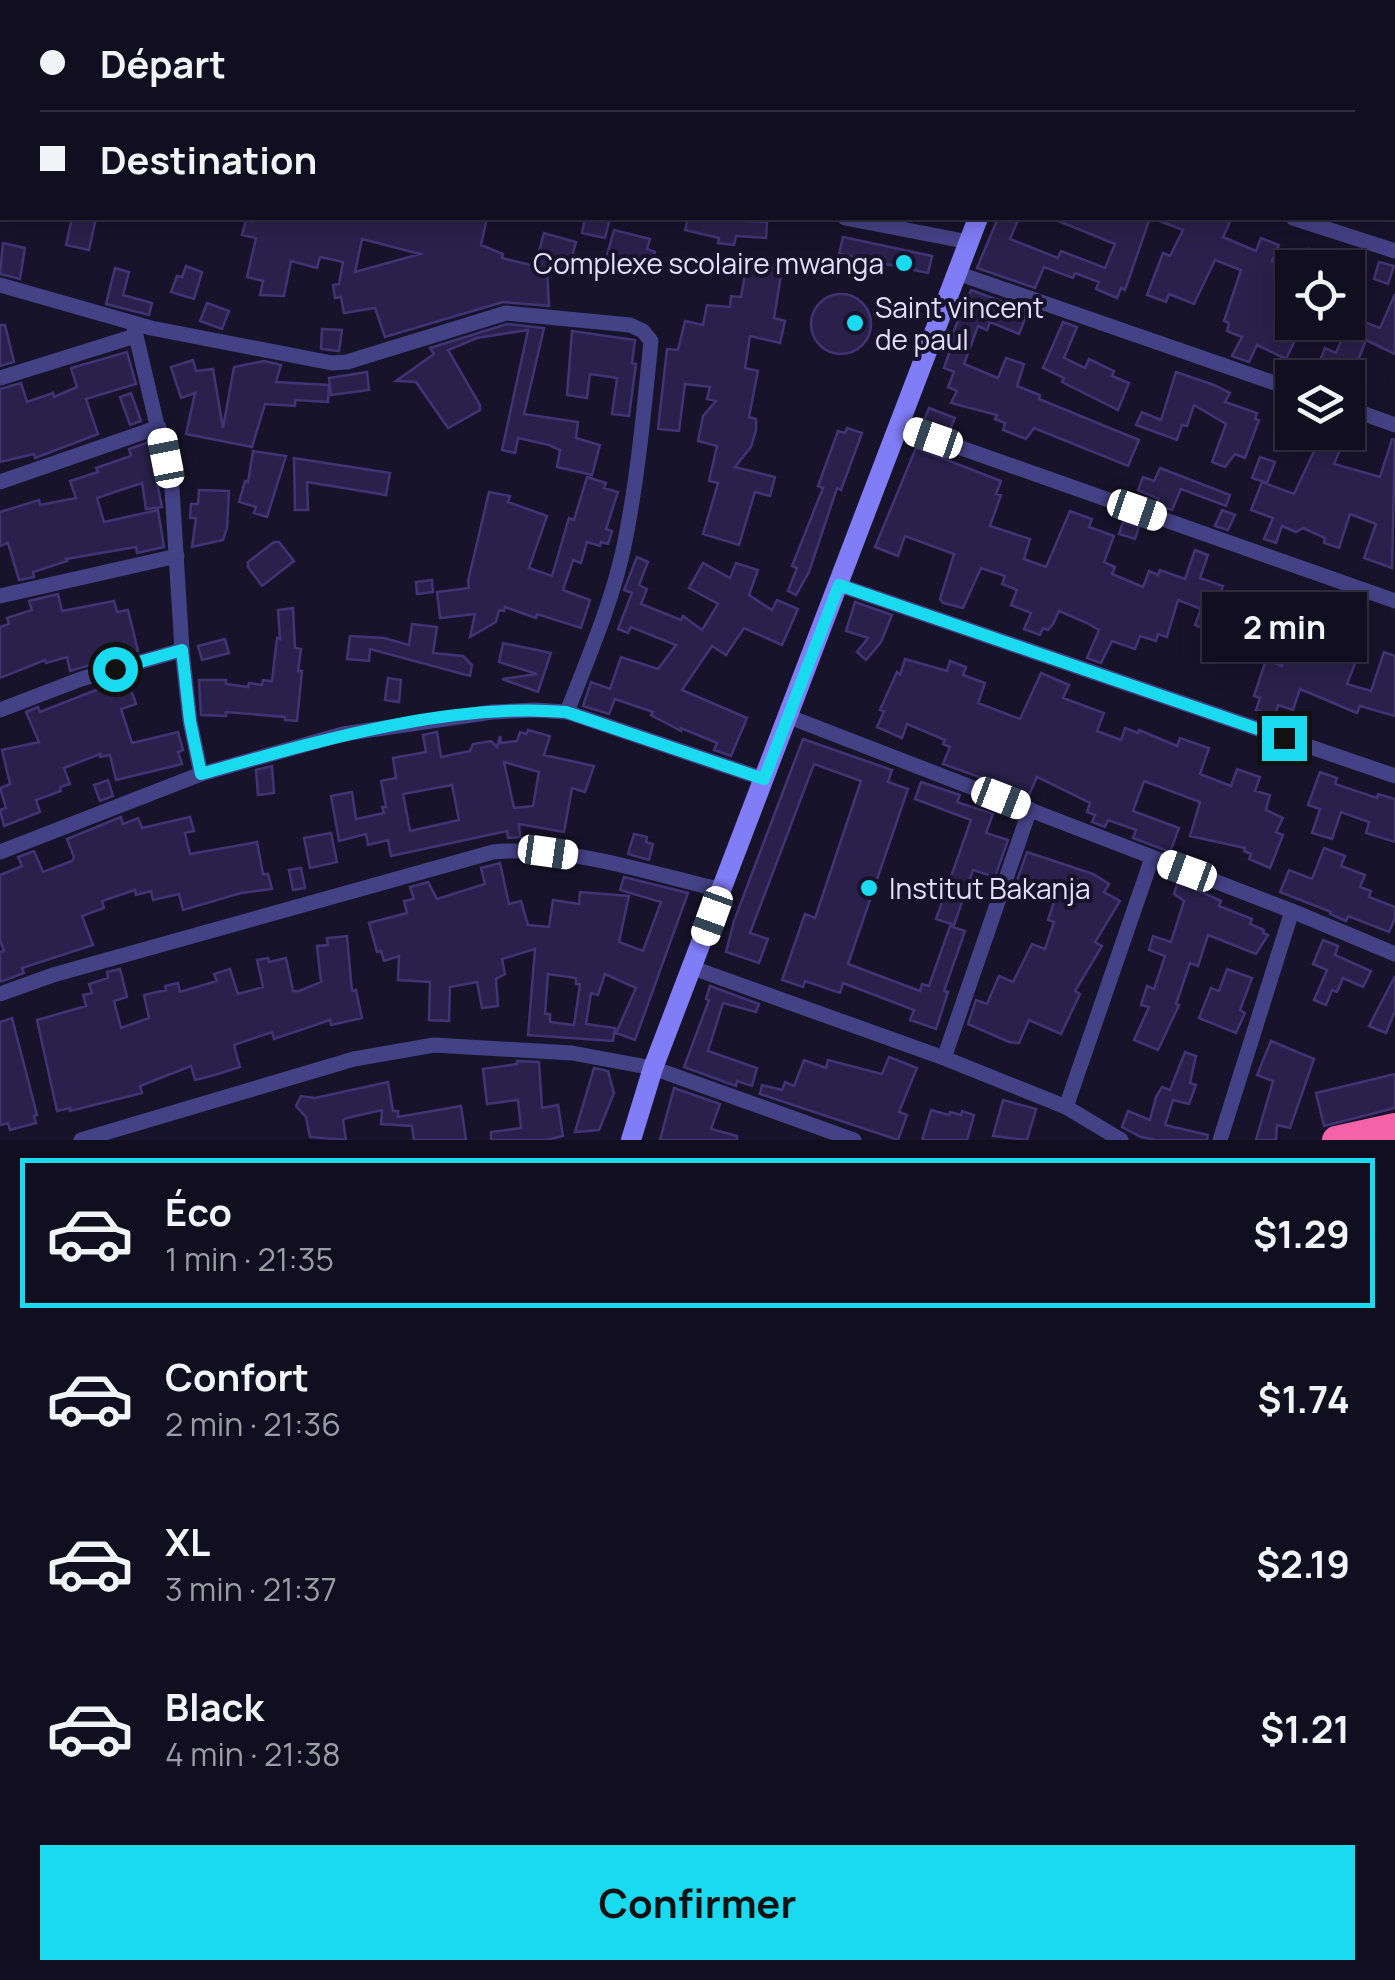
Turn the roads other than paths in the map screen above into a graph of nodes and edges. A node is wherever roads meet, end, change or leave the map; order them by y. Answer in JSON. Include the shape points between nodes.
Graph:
{"nodes":[{"id":1,"x":856,"y":220,"type":"edge"},
{"id":2,"x":977,"y":220,"type":"edge"},
{"id":3,"x":1299,"y":220,"type":"edge"},
{"id":4,"x":968,"y":242,"type":"junction"},
{"id":5,"x":1395,"y":251,"type":"edge"},
{"id":6,"x":956,"y":273,"type":"junction"},
{"id":7,"x":0,"y":285,"type":"edge"},
{"id":8,"x":134,"y":330,"type":"junction"},
{"id":9,"x":0,"y":378,"type":"edge"},
{"id":10,"x":1275,"y":384,"type":"edge"},
{"id":11,"x":1365,"y":414,"type":"edge"},
{"id":12,"x":1395,"y":425,"type":"edge"},
{"id":13,"x":899,"y":426,"type":"junction"},
{"id":14,"x":159,"y":427,"type":"junction"},
{"id":15,"x":0,"y":482,"type":"edge"},
{"id":16,"x":177,"y":556,"type":"junction"},
{"id":17,"x":839,"y":585,"type":"junction"},
{"id":18,"x":0,"y":596,"type":"edge"},
{"id":19,"x":1395,"y":601,"type":"edge"},
{"id":20,"x":182,"y":650,"type":"junction"},
{"id":21,"x":0,"y":710,"type":"edge"},
{"id":22,"x":566,"y":712,"type":"junction"},
{"id":23,"x":788,"y":716,"type":"junction"},
{"id":24,"x":201,"y":774,"type":"junction"},
{"id":25,"x":1395,"y":776,"type":"edge"},
{"id":26,"x":764,"y":779,"type":"junction"},
{"id":27,"x":1030,"y":809,"type":"junction"},
{"id":28,"x":0,"y":852,"type":"edge"},
{"id":29,"x":1152,"y":858,"type":"junction"},
{"id":30,"x":722,"y":890,"type":"junction"},
{"id":31,"x":1292,"y":911,"type":"junction"},
{"id":32,"x":1395,"y":954,"type":"edge"},
{"id":33,"x":694,"y":968,"type":"junction"},
{"id":34,"x":0,"y":994,"type":"edge"},
{"id":35,"x":944,"y":1058,"type":"junction"},
{"id":36,"x":653,"y":1068,"type":"junction"},
{"id":37,"x":1066,"y":1107,"type":"junction"},
{"id":38,"x":1395,"y":1127,"type":"edge"},
{"id":39,"x":82,"y":1140,"type":"edge"},
{"id":40,"x":631,"y":1140,"type":"edge"},
{"id":41,"x":854,"y":1140,"type":"edge"},
{"id":42,"x":1121,"y":1140,"type":"edge"},
{"id":43,"x":1220,"y":1140,"type":"edge"},
{"id":44,"x":1336,"y":1140,"type":"edge"}],
"edges":[{"from":1,"to":4,"type":"street"},
{"from":2,"to":4,"type":"main road"},
{"from":3,"to":5,"type":"street"},
{"from":4,"to":6,"type":"main road"},
{"from":6,"to":10,"type":"street"},
{"from":6,"to":13,"type":"main road"},
{"from":7,"to":8,"type":"street"},
{"from":8,"to":9,"type":"street"},
{"from":8,"to":14,"type":"street"},
{"from":8,"to":22,"type":"street","via":[[332,362],[506,313],[630,325],[643,332],[651,341],[624,546]]},
{"from":11,"to":12,"type":"street"},
{"from":13,"to":17,"type":"main road"},
{"from":13,"to":19,"type":"street"},
{"from":14,"to":15,"type":"street"},
{"from":14,"to":16,"type":"street"},
{"from":16,"to":18,"type":"street"},
{"from":16,"to":20,"type":"street"},
{"from":17,"to":23,"type":"main road"},
{"from":17,"to":25,"type":"street"},
{"from":20,"to":21,"type":"street"},
{"from":20,"to":24,"type":"street"},
{"from":22,"to":24,"type":"street","via":[[492,712],[343,734]]},
{"from":22,"to":26,"type":"street"},
{"from":23,"to":26,"type":"main road"},
{"from":23,"to":27,"type":"street"},
{"from":24,"to":28,"type":"street"},
{"from":26,"to":30,"type":"main road"},
{"from":27,"to":29,"type":"street"},
{"from":27,"to":35,"type":"street"},
{"from":29,"to":31,"type":"street"},
{"from":29,"to":37,"type":"street"},
{"from":30,"to":33,"type":"main road"},
{"from":30,"to":34,"type":"street","via":[[572,856],[493,852]]},
{"from":31,"to":32,"type":"street"},
{"from":31,"to":43,"type":"street"},
{"from":33,"to":35,"type":"street"},
{"from":33,"to":36,"type":"main road"},
{"from":35,"to":37,"type":"street"},
{"from":36,"to":39,"type":"street","via":[[534,1050],[399,1048]]},
{"from":36,"to":40,"type":"main road"},
{"from":36,"to":41,"type":"street"},
{"from":37,"to":42,"type":"street"},
{"from":38,"to":44,"type":"highway"}]}
